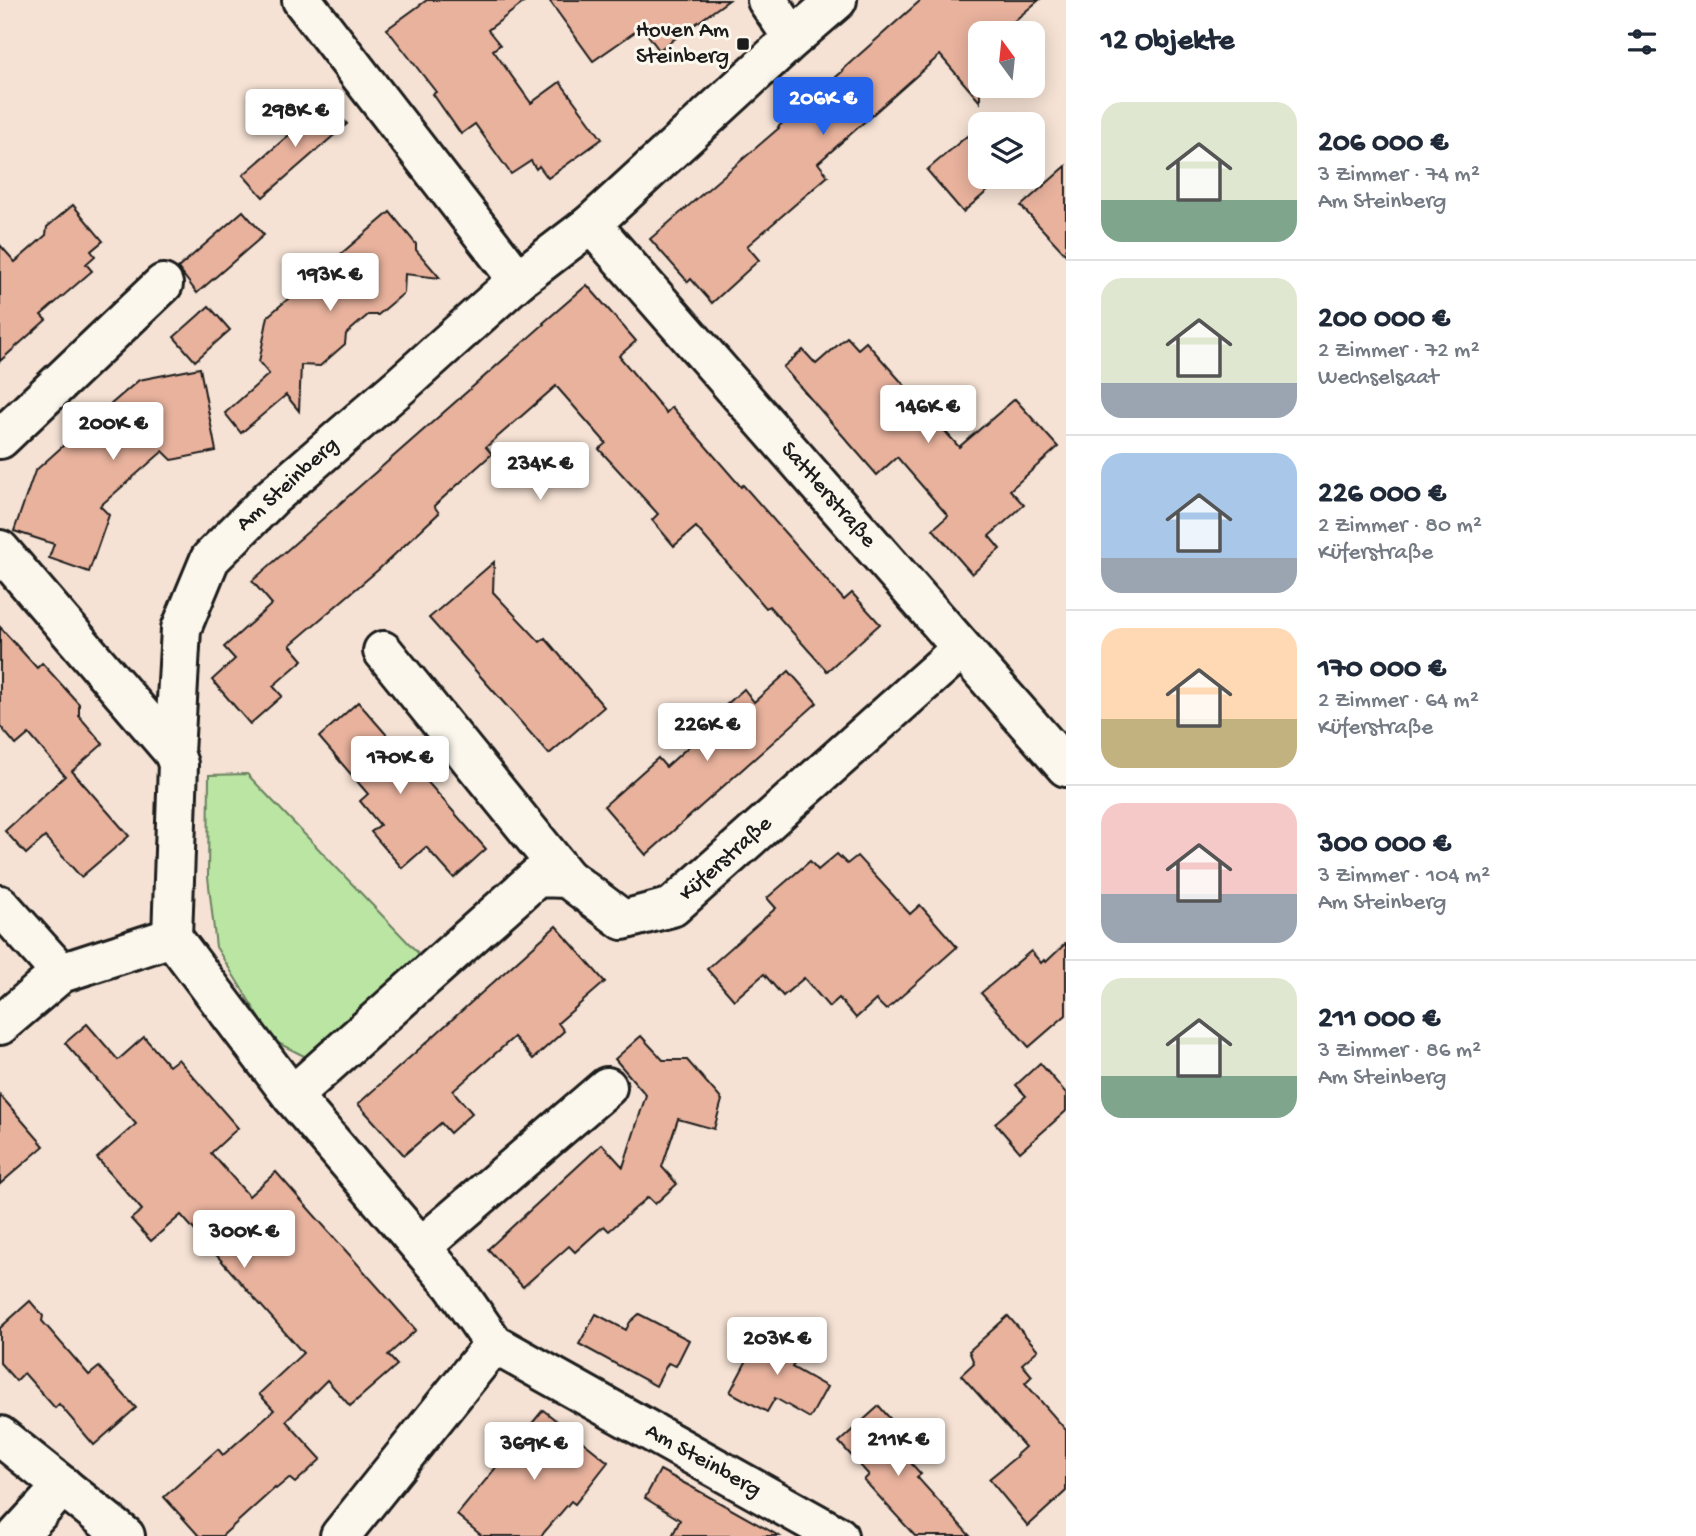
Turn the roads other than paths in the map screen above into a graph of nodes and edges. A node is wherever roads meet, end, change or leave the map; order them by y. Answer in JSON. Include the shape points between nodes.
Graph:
{"nodes":[{"id":1,"x":302,"y":0,"type":"edge"},
{"id":2,"x":767,"y":0,"type":"edge"},
{"id":3,"x":837,"y":0,"type":"edge"},
{"id":4,"x":793,"y":38,"type":"junction"},
{"id":5,"x":590,"y":225,"type":"junction"},
{"id":6,"x":518,"y":280,"type":"junction"},
{"id":7,"x":163,"y":284,"type":"dead end"},
{"id":8,"x":0,"y":439,"type":"edge"},
{"id":9,"x":0,"y":550,"type":"edge"},
{"id":10,"x":961,"y":649,"type":"junction"},
{"id":11,"x":383,"y":651,"type":"dead end"},
{"id":12,"x":174,"y":753,"type":"junction"},
{"id":13,"x":1066,"y":767,"type":"edge"},
{"id":14,"x":567,"y":878,"type":"junction"},
{"id":15,"x":0,"y":905,"type":"edge"},
{"id":16,"x":172,"y":937,"type":"junction"},
{"id":17,"x":61,"y":973,"type":"junction"},
{"id":18,"x":0,"y":1025,"type":"edge"},
{"id":19,"x":607,"y":1087,"type":"dead end"},
{"id":20,"x":292,"y":1096,"type":"junction"},
{"id":21,"x":421,"y":1247,"type":"junction"},
{"id":22,"x":494,"y":1344,"type":"junction"},
{"id":23,"x":0,"y":1436,"type":"edge"},
{"id":24,"x":63,"y":1486,"type":"junction"},
{"id":25,"x":17,"y":1536,"type":"edge"},
{"id":26,"x":125,"y":1536,"type":"edge"},
{"id":27,"x":340,"y":1536,"type":"edge"},
{"id":28,"x":838,"y":1536,"type":"edge"}],
"edges":[{"from":1,"to":6,"type":"street"},
{"from":2,"to":4,"type":"street"},
{"from":3,"to":4,"type":"street","name":"Am Steinberg"},
{"from":4,"to":5,"type":"street","name":"Am Steinberg"},
{"from":5,"to":6,"type":"street","name":"Am Steinberg"},
{"from":5,"to":10,"type":"street","name":"Sattlerstraße"},
{"from":6,"to":12,"type":"street","name":"Am Steinberg","via":[[272,497],[210,559],[181,629]]},
{"from":7,"to":8,"type":"street"},
{"from":9,"to":12,"type":"street"},
{"from":10,"to":13,"type":"street","name":"Sattlerstraße"},
{"from":10,"to":14,"type":"street","name":"Küferstraße","via":[[671,907],[623,920]]},
{"from":11,"to":14,"type":"street","name":"Küferstraße"},
{"from":12,"to":16,"type":"street","name":"Am Steinberg","via":[[178,764]]},
{"from":14,"to":20,"type":"street","via":[[537,877]]},
{"from":15,"to":17,"type":"street"},
{"from":16,"to":17,"type":"street"},
{"from":16,"to":20,"type":"street","name":"Am Steinberg"},
{"from":17,"to":18,"type":"street"},
{"from":19,"to":21,"type":"street"},
{"from":20,"to":21,"type":"street","name":"Am Steinberg"},
{"from":21,"to":22,"type":"street","name":"Am Steinberg"},
{"from":22,"to":27,"type":"street"},
{"from":22,"to":28,"type":"street","name":"Am Steinberg"},
{"from":23,"to":24,"type":"street"},
{"from":24,"to":25,"type":"street"},
{"from":24,"to":26,"type":"street"}]}
